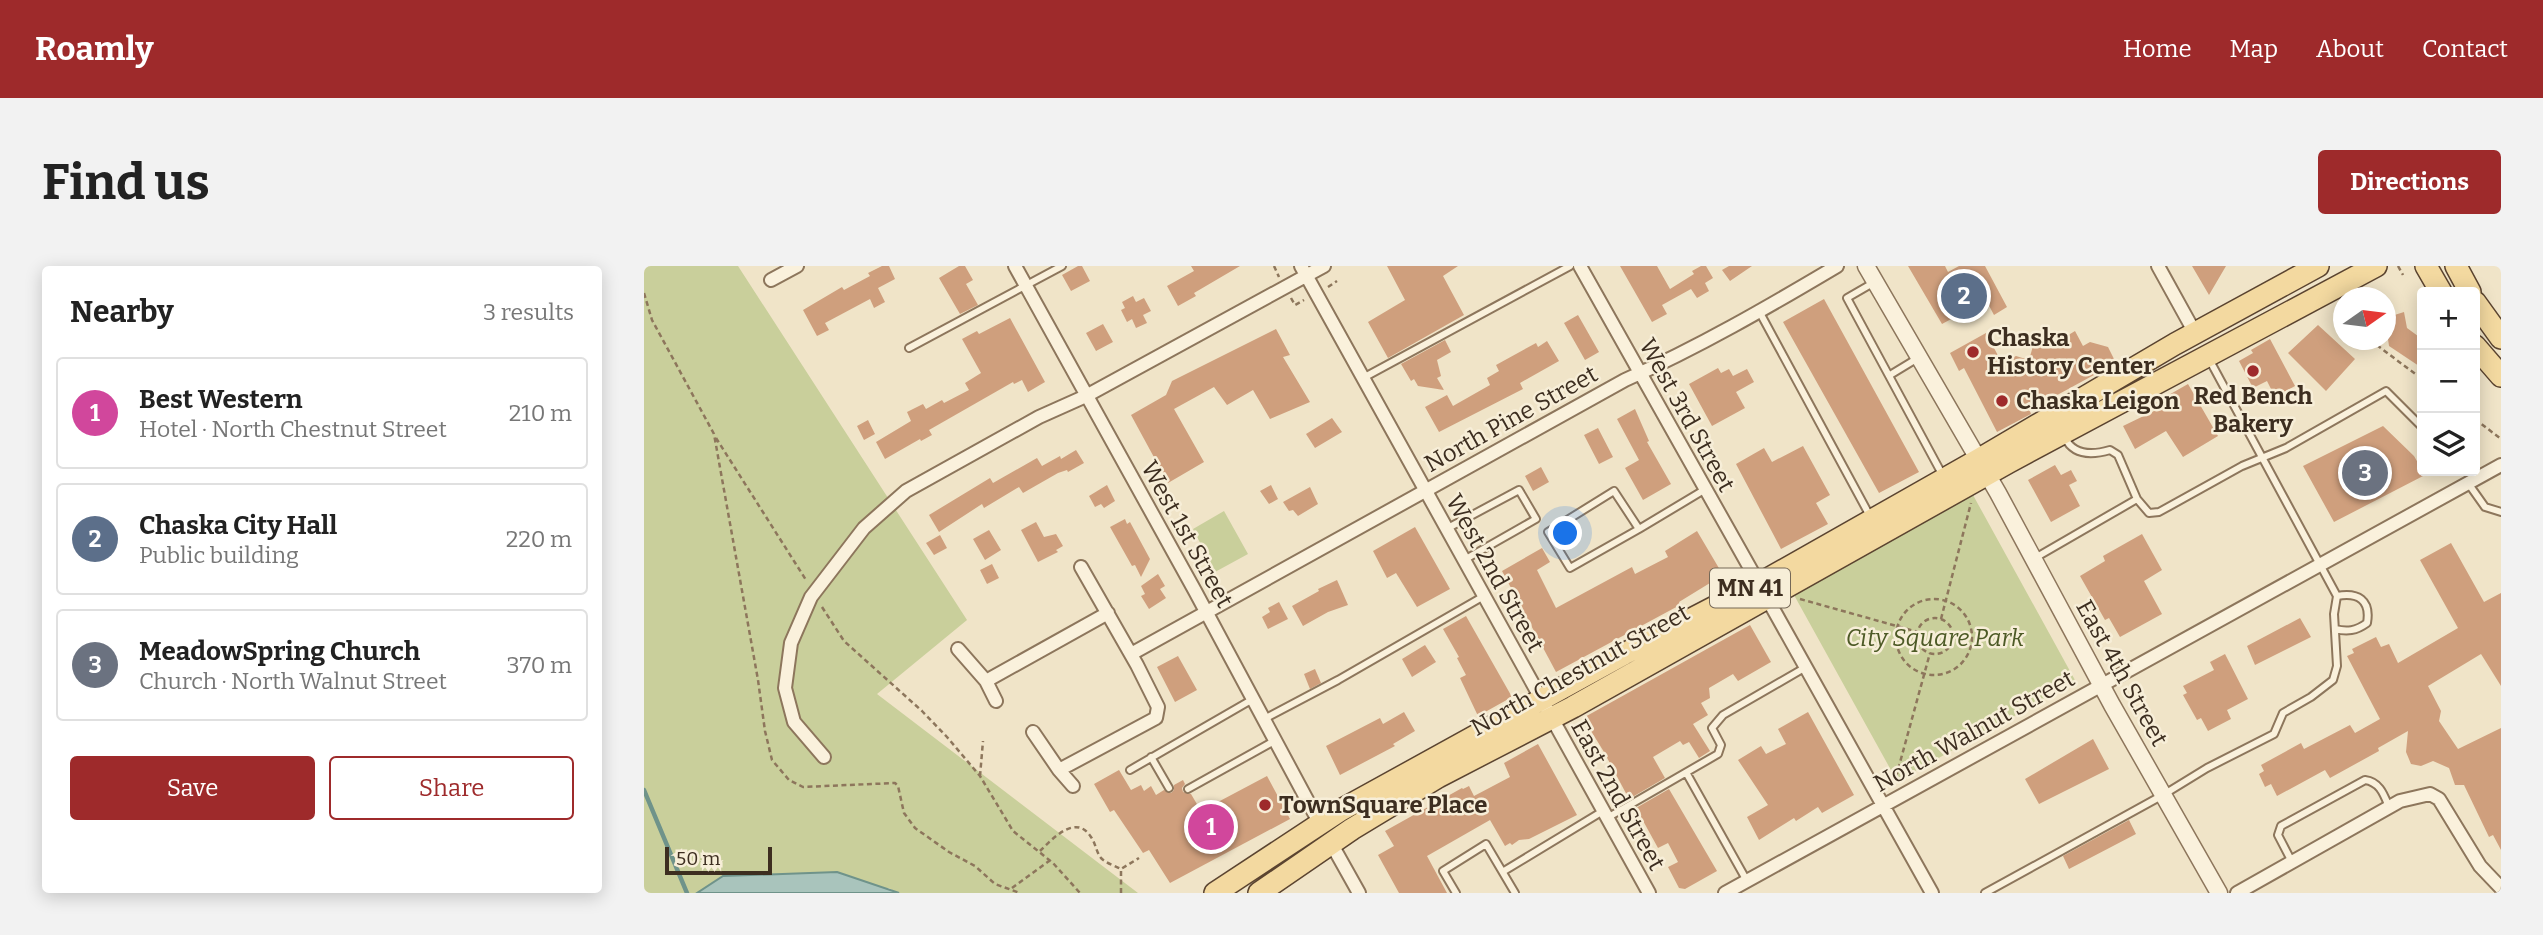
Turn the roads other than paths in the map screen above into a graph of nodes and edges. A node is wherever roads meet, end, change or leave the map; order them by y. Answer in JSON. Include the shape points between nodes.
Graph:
{"nodes":[{"id":1,"x":797,"y":266,"type":"edge"},
{"id":2,"x":1015,"y":266,"type":"edge"},
{"id":3,"x":1062,"y":266,"type":"edge"},
{"id":4,"x":1324,"y":266,"type":"edge"},
{"id":5,"x":1570,"y":266,"type":"edge"},
{"id":6,"x":1580,"y":266,"type":"edge"},
{"id":7,"x":1837,"y":266,"type":"edge"},
{"id":8,"x":1866,"y":266,"type":"edge"},
{"id":9,"x":2158,"y":266,"type":"edge"},
{"id":10,"x":2318,"y":266,"type":"edge"},
{"id":11,"x":2376,"y":266,"type":"edge"},
{"id":12,"x":2426,"y":266,"type":"edge"},
{"id":13,"x":2456,"y":266,"type":"edge"},
{"id":14,"x":1304,"y":271,"type":"edge"},
{"id":15,"x":771,"y":280,"type":"dead end"},
{"id":16,"x":1875,"y":282,"type":"junction"},
{"id":17,"x":1026,"y":286,"type":"junction"},
{"id":18,"x":2438,"y":287,"type":"edge"},
{"id":19,"x":2466,"y":287,"type":"edge"},
{"id":20,"x":2480,"y":309,"type":"edge"},
{"id":21,"x":1759,"y":312,"type":"junction"},
{"id":22,"x":2196,"y":333,"type":"junction"},
{"id":23,"x":2501,"y":338,"type":"edge"},
{"id":24,"x":909,"y":348,"type":"dead end"},
{"id":25,"x":2479,"y":350,"type":"edge"},
{"id":26,"x":2207,"y":355,"type":"junction"},
{"id":27,"x":1919,"y":357,"type":"junction"},
{"id":28,"x":2497,"y":372,"type":"edge"},
{"id":29,"x":1640,"y":373,"type":"junction"},
{"id":30,"x":1890,"y":375,"type":"junction"},
{"id":31,"x":1363,"y":378,"type":"junction"},
{"id":32,"x":1086,"y":397,"type":"junction"},
{"id":33,"x":2417,"y":421,"type":"edge"},
{"id":34,"x":2063,"y":433,"type":"junction"},
{"id":35,"x":2263,"y":458,"type":"junction"},
{"id":36,"x":2501,"y":465,"type":"edge"},
{"id":37,"x":1982,"y":467,"type":"junction"},
{"id":38,"x":2468,"y":477,"type":"edge"},
{"id":39,"x":1945,"y":479,"type":"junction"},
{"id":40,"x":1704,"y":490,"type":"junction"},
{"id":41,"x":1426,"y":491,"type":"junction"},
{"id":42,"x":2137,"y":499,"type":"junction"},
{"id":43,"x":2501,"y":512,"type":"edge"},
{"id":44,"x":1536,"y":519,"type":"junction"},
{"id":45,"x":1872,"y":520,"type":"junction"},
{"id":46,"x":1639,"y":528,"type":"junction"},
{"id":47,"x":1447,"y":529,"type":"junction"},
{"id":48,"x":1548,"y":532,"type":"junction"},
{"id":49,"x":2034,"y":559,"type":"junction"},
{"id":50,"x":1464,"y":560,"type":"junction"},
{"id":51,"x":2320,"y":565,"type":"junction"},
{"id":52,"x":1081,"y":567,"type":"dead end"},
{"id":53,"x":1763,"y":591,"type":"junction"},
{"id":54,"x":1484,"y":596,"type":"junction"},
{"id":55,"x":2337,"y":596,"type":"junction"},
{"id":56,"x":1108,"y":613,"type":"junction"},
{"id":57,"x":1207,"y":613,"type":"junction"},
{"id":58,"x":2334,"y":629,"type":"junction"},
{"id":59,"x":958,"y":649,"type":"dead end"},
{"id":60,"x":1131,"y":654,"type":"junction"},
{"id":61,"x":1806,"y":667,"type":"junction"},
{"id":62,"x":986,"y":681,"type":"junction"},
{"id":63,"x":2102,"y":683,"type":"junction"},
{"id":64,"x":1253,"y":699,"type":"junction"},
{"id":65,"x":996,"y":701,"type":"dead end"},
{"id":66,"x":1547,"y":709,"type":"junction"},
{"id":67,"x":1264,"y":719,"type":"junction"},
{"id":68,"x":1033,"y":732,"type":"dead end"},
{"id":69,"x":1276,"y":740,"type":"junction"},
{"id":70,"x":824,"y":757,"type":"dead end"},
{"id":71,"x":1151,"y":757,"type":"junction"},
{"id":72,"x":1059,"y":770,"type":"junction"},
{"id":73,"x":1130,"y":770,"type":"dead end"},
{"id":74,"x":1687,"y":774,"type":"junction"},
{"id":75,"x":1073,"y":786,"type":"dead end"},
{"id":76,"x":1169,"y":788,"type":"dead end"},
{"id":77,"x":1188,"y":789,"type":"dead end"},
{"id":78,"x":2163,"y":795,"type":"junction"},
{"id":79,"x":1884,"y":806,"type":"junction"},
{"id":80,"x":2389,"y":807,"type":"junction"},
{"id":81,"x":1605,"y":814,"type":"junction"},
{"id":82,"x":1320,"y":824,"type":"junction"},
{"id":83,"x":1331,"y":844,"type":"junction"},
{"id":84,"x":2292,"y":862,"type":"junction"},
{"id":85,"x":1504,"y":871,"type":"junction"},
{"id":86,"x":1747,"y":881,"type":"junction"},
{"id":87,"x":2500,"y":886,"type":"edge"},
{"id":88,"x":1215,"y":893,"type":"edge"},
{"id":89,"x":1259,"y":893,"type":"edge"},
{"id":90,"x":1359,"y":893,"type":"edge"},
{"id":91,"x":1456,"y":893,"type":"edge"},
{"id":92,"x":1516,"y":893,"type":"edge"},
{"id":93,"x":1649,"y":893,"type":"edge"},
{"id":94,"x":1726,"y":893,"type":"edge"},
{"id":95,"x":1932,"y":893,"type":"edge"},
{"id":96,"x":1985,"y":893,"type":"edge"},
{"id":97,"x":2219,"y":893,"type":"edge"},
{"id":98,"x":2237,"y":893,"type":"edge"}],
"edges":[{"from":1,"to":15,"type":"street"},
{"from":2,"to":17,"type":"street","name":"West 1st Street"},
{"from":3,"to":17,"type":"lane"},
{"from":4,"to":14,"type":"street"},
{"from":5,"to":31,"type":"lane"},
{"from":6,"to":29,"type":"street","name":"West 3rd Street"},
{"from":7,"to":21,"type":"street","name":"North Pine Street"},
{"from":8,"to":16,"type":"street","name":"East 4th Street"},
{"from":9,"to":22,"type":"street"},
{"from":10,"to":22,"type":"main road","name":"North Chestnut Street","number":"MN 41"},
{"from":11,"to":26,"type":"main road","name":"North Chestnut Street","number":"MN 41"},
{"from":12,"to":18,"type":"main road"},
{"from":13,"to":19,"type":"main road"},
{"from":14,"to":31,"type":"street","name":"West 2nd Street"},
{"from":14,"to":32,"type":"street"},
{"from":16,"to":27,"type":"street","name":"East 4th Street"},
{"from":16,"to":30,"type":"lane","via":[[1847,298]]},
{"from":17,"to":24,"type":"lane"},
{"from":17,"to":32,"type":"street","name":"West 1st Street"},
{"from":20,"to":23,"type":"main road"},
{"from":21,"to":29,"type":"street","name":"North Pine Street"},
{"from":21,"to":45,"type":"lane"},
{"from":22,"to":37,"type":"main road","name":"North Chestnut Street","number":"MN 41","via":[[2060,410]]},
{"from":25,"to":28,"type":"main road"},
{"from":26,"to":34,"type":"main road","name":"North Chestnut Street","number":"MN 41"},
{"from":26,"to":35,"type":"lane"},
{"from":27,"to":30,"type":"lane"},
{"from":27,"to":37,"type":"street","name":"East 4th Street"},
{"from":29,"to":40,"type":"street","name":"West 3rd Street"},
{"from":29,"to":41,"type":"street","name":"North Pine Street"},
{"from":30,"to":39,"type":"lane"},
{"from":31,"to":41,"type":"street","name":"West 2nd Street"},
{"from":32,"to":57,"type":"street","name":"West 1st Street"},
{"from":32,"to":70,"type":"street","via":[[1039,417],[906,491],[864,528],[814,593],[792,643],[785,688],[794,722]]},
{"from":33,"to":35,"type":"lane","via":[[2386,391]]},
{"from":34,"to":37,"type":"main road","name":"North Chestnut Street","number":"MN 41"},
{"from":34,"to":42,"type":"lane","via":[[2068,444],[2080,452],[2110,450],[2118,455]]},
{"from":35,"to":42,"type":"lane","via":[[2160,512],[2149,513]]},
{"from":35,"to":51,"type":"lane"},
{"from":36,"to":38,"type":"street","name":"North Walnut Street"},
{"from":37,"to":39,"type":"main road","name":"North Chestnut Street","number":"MN 41"},
{"from":37,"to":49,"type":"street","name":"East 4th Street"},
{"from":37,"to":53,"type":"main road","name":"North Chestnut Street","number":"MN 41"},
{"from":38,"to":43,"type":"lane","via":[[2485,507]]},
{"from":38,"to":51,"type":"street","name":"North Walnut Street"},
{"from":39,"to":45,"type":"main road","name":"North Chestnut Street","number":"MN 41"},
{"from":40,"to":46,"type":"lane"},
{"from":40,"to":53,"type":"street","name":"West 3rd Street"},
{"from":41,"to":47,"type":"street","name":"West 2nd Street"},
{"from":41,"to":57,"type":"street","name":"North Pine Street"},
{"from":42,"to":49,"type":"lane"},
{"from":44,"to":47,"type":"lane","via":[[1519,490]]},
{"from":44,"to":48,"type":"lane"},
{"from":44,"to":50,"type":"lane"},
{"from":45,"to":53,"type":"main road","name":"North Chestnut Street","number":"MN 41"},
{"from":46,"to":48,"type":"lane","via":[[1570,568]]},
{"from":46,"to":48,"type":"lane","via":[[1614,491]]},
{"from":47,"to":50,"type":"street","name":"West 2nd Street"},
{"from":49,"to":63,"type":"street","name":"East 4th Street"},
{"from":50,"to":54,"type":"street","name":"West 2nd Street"},
{"from":51,"to":55,"type":"lane"},
{"from":51,"to":63,"type":"street","name":"North Walnut Street"},
{"from":52,"to":56,"type":"street"},
{"from":53,"to":61,"type":"street","name":"West 3rd Street"},
{"from":53,"to":66,"type":"main road","name":"North Chestnut Street","number":"MN 41"},
{"from":54,"to":66,"type":"street","name":"West 2nd Street"},
{"from":54,"to":67,"type":"lane"},
{"from":55,"to":58,"type":"lane"},
{"from":55,"to":58,"type":"lane","via":[[2357,596],[2368,615],[2360,628]]},
{"from":56,"to":60,"type":"street"},
{"from":56,"to":62,"type":"street"},
{"from":57,"to":60,"type":"street","name":"North Pine Street"},
{"from":57,"to":64,"type":"street","name":"West 1st Street"},
{"from":58,"to":78,"type":"lane","via":[[2337,666],[2333,680],[2283,713],[2274,734]]},
{"from":59,"to":62,"type":"street"},
{"from":60,"to":72,"type":"street","via":[[1158,707],[1156,718]]},
{"from":61,"to":74,"type":"lane","via":[[1723,715],[1712,728],[1721,745],[1718,754]]},
{"from":61,"to":79,"type":"street","name":"West 3rd Street"},
{"from":62,"to":65,"type":"street"},
{"from":63,"to":78,"type":"street","name":"East 4th Street"},
{"from":63,"to":79,"type":"street","name":"North Walnut Street"},
{"from":64,"to":67,"type":"street","name":"West 1st Street"},
{"from":64,"to":71,"type":"lane"},
{"from":66,"to":81,"type":"street","name":"East 2nd Street"},
{"from":66,"to":82,"type":"main road","name":"North Chestnut Street","number":"MN 41"},
{"from":66,"to":83,"type":"main road","name":"North Chestnut Street","number":"MN 41"},
{"from":67,"to":69,"type":"street","name":"West 1st Street"},
{"from":68,"to":72,"type":"street"},
{"from":69,"to":77,"type":"lane"},
{"from":69,"to":82,"type":"street","name":"West 1st Street"},
{"from":71,"to":73,"type":"lane"},
{"from":71,"to":76,"type":"lane"},
{"from":72,"to":75,"type":"street"},
{"from":74,"to":81,"type":"lane"},
{"from":74,"to":86,"type":"lane"},
{"from":78,"to":96,"type":"lane"},
{"from":78,"to":97,"type":"street","name":"East 4th Street"},
{"from":79,"to":86,"type":"street","name":"North Walnut Street"},
{"from":79,"to":95,"type":"street","name":"West 3rd Street"},
{"from":80,"to":84,"type":"street"},
{"from":80,"to":84,"type":"lane","via":[[2382,789],[2365,780],[2281,826],[2278,835]]},
{"from":80,"to":87,"type":"street","via":[[2430,794],[2440,799],[2480,866]]},
{"from":81,"to":85,"type":"lane"},
{"from":81,"to":93,"type":"street","name":"East 2nd Street"},
{"from":82,"to":88,"type":"main road","name":"North Chestnut Street","number":"MN 41"},
{"from":83,"to":89,"type":"main road","name":"North Chestnut Street","number":"MN 41"},
{"from":83,"to":90,"type":"street"},
{"from":84,"to":98,"type":"street"},
{"from":85,"to":91,"type":"lane","via":[[1486,844],[1440,873]]},
{"from":85,"to":92,"type":"lane"},
{"from":86,"to":94,"type":"street","name":"North Walnut Street"}]}
